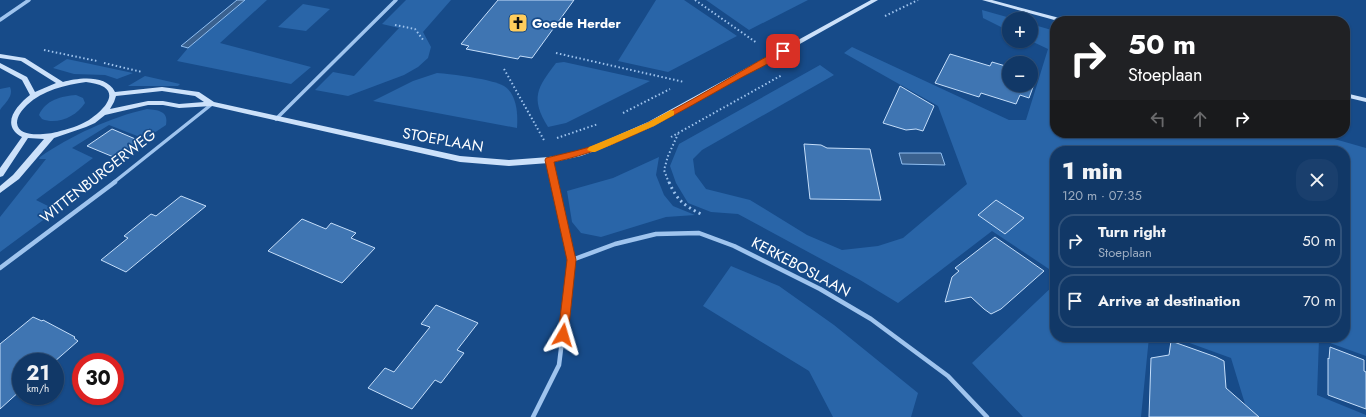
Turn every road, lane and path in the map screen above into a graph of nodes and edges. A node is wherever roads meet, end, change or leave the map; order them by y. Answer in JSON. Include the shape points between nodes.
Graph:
{"nodes":[{"id":1,"x":29,"y":0,"type":"edge"},
{"id":2,"x":396,"y":0,"type":"edge"},
{"id":3,"x":695,"y":0,"type":"edge"},
{"id":4,"x":875,"y":0,"type":"edge"},
{"id":5,"x":985,"y":0,"type":"edge"},
{"id":6,"x":1050,"y":17,"type":"edge"},
{"id":7,"x":0,"y":20,"type":"edge"},
{"id":8,"x":375,"y":21,"type":"junction"},
{"id":9,"x":424,"y":41,"type":"dead end"},
{"id":10,"x":750,"y":46,"type":"dead end"},
{"id":11,"x":39,"y":48,"type":"dead end"},
{"id":12,"x":556,"y":53,"type":"dead end"},
{"id":13,"x":0,"y":56,"type":"edge"},
{"id":14,"x":0,"y":65,"type":"edge"},
{"id":15,"x":504,"y":69,"type":"dead end"},
{"id":16,"x":143,"y":72,"type":"dead end"},
{"id":17,"x":691,"y":79,"type":"dead end"},
{"id":18,"x":684,"y":82,"type":"junction"},
{"id":19,"x":62,"y":84,"type":"junction"},
{"id":20,"x":112,"y":94,"type":"junction"},
{"id":21,"x":34,"y":96,"type":"junction"},
{"id":22,"x":1350,"y":96,"type":"edge"},
{"id":23,"x":1366,"y":100,"type":"edge"},
{"id":24,"x":212,"y":104,"type":"junction"},
{"id":25,"x":102,"y":113,"type":"junction"},
{"id":26,"x":620,"y":115,"type":"dead end"},
{"id":27,"x":276,"y":119,"type":"junction"},
{"id":28,"x":600,"y":124,"type":"dead end"},
{"id":29,"x":678,"y":134,"type":"dead end"},
{"id":30,"x":26,"y":136,"type":"junction"},
{"id":31,"x":51,"y":136,"type":"junction"},
{"id":32,"x":552,"y":139,"type":"dead end"},
{"id":33,"x":545,"y":141,"type":"dead end"},
{"id":34,"x":549,"y":160,"type":"junction"},
{"id":35,"x":0,"y":174,"type":"edge"},
{"id":36,"x":0,"y":190,"type":"edge"},
{"id":37,"x":704,"y":215,"type":"dead end"},
{"id":38,"x":572,"y":260,"type":"junction"},
{"id":39,"x":0,"y":268,"type":"edge"},
{"id":40,"x":533,"y":417,"type":"edge"},
{"id":41,"x":987,"y":417,"type":"edge"}],
"edges":[{"from":1,"to":7,"type":"street"},
{"from":2,"to":8,"type":"street"},
{"from":3,"to":10,"type":"path","via":[[757,43]]},
{"from":4,"to":34,"type":"street","name":"STOEPLAAN","via":[[651,124],[608,144]]},
{"from":5,"to":6,"type":"street"},
{"from":8,"to":9,"type":"path","via":[[415,29]]},
{"from":8,"to":27,"type":"street"},
{"from":11,"to":16,"type":"path"},
{"from":12,"to":18,"type":"path"},
{"from":13,"to":19,"type":"street","via":[[23,59]]},
{"from":14,"to":21,"type":"street","via":[[25,79]]},
{"from":15,"to":33,"type":"path"},
{"from":17,"to":18,"type":"path"},
{"from":18,"to":26,"type":"path"},
{"from":19,"to":20,"type":"street","via":[[97,81],[110,88]]},
{"from":19,"to":21,"type":"street"},
{"from":20,"to":24,"type":"street","name":"STOEPLAAN","via":[[162,89],[197,94]]},
{"from":20,"to":25,"type":"street","via":[[112,100]]},
{"from":21,"to":30,"type":"street","via":[[18,109],[12,123],[18,133]]},
{"from":22,"to":23,"type":"street"},
{"from":24,"to":25,"type":"street","name":"STOEPLAAN","via":[[179,106],[148,103]]},
{"from":24,"to":27,"type":"street","name":"STOEPLAAN"},
{"from":24,"to":39,"type":"street","name":"WITTENBURGERWEG","via":[[80,209]]},
{"from":25,"to":31,"type":"street","via":[[80,128]]},
{"from":27,"to":34,"type":"street","name":"STOEPLAAN","via":[[460,159],[509,163]]},
{"from":28,"to":32,"type":"path"},
{"from":29,"to":37,"type":"path","via":[[664,170],[668,183],[675,196],[686,207]]},
{"from":30,"to":31,"type":"street"},
{"from":30,"to":35,"type":"street"},
{"from":31,"to":36,"type":"street","via":[[16,177]]},
{"from":34,"to":38,"type":"street"},
{"from":38,"to":40,"type":"street","via":[[559,365]]},
{"from":38,"to":41,"type":"street","name":"KERKEBOSLAAN","via":[[615,244],[656,234],[699,233],[734,246],[820,289],[871,319],[948,376]]}]}
